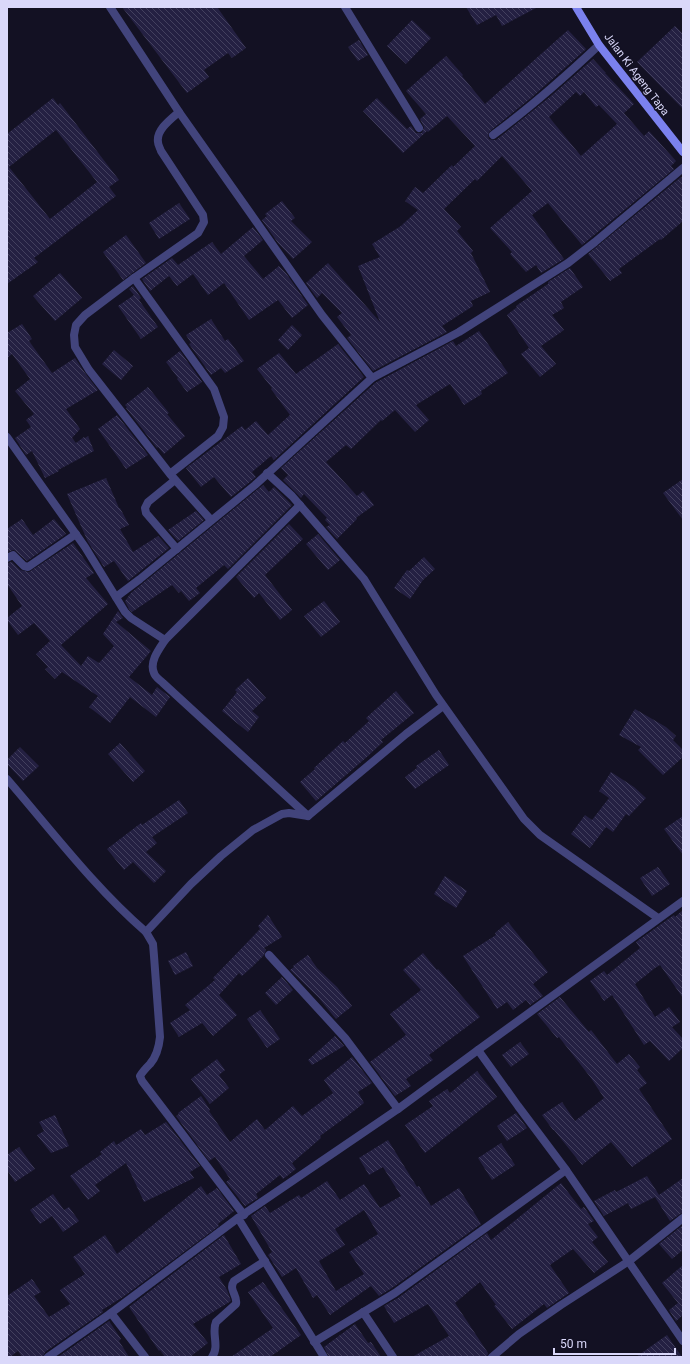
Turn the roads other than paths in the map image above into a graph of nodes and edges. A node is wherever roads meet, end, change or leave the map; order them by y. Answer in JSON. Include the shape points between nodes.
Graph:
{"nodes":[{"id":1,"x":110,"y":7,"type":"edge"},
{"id":2,"x":345,"y":7,"type":"edge"},
{"id":3,"x":576,"y":7,"type":"edge"},
{"id":4,"x":599,"y":45,"type":"junction"},
{"id":5,"x":179,"y":112,"type":"junction"},
{"id":6,"x":419,"y":128,"type":"dead end"},
{"id":7,"x":493,"y":135,"type":"dead end"},
{"id":8,"x":683,"y":152,"type":"edge"},
{"id":9,"x":683,"y":168,"type":"edge"},
{"id":10,"x":134,"y":278,"type":"junction"},
{"id":11,"x":372,"y":378,"type":"junction"},
{"id":12,"x":7,"y":437,"type":"edge"},
{"id":13,"x":267,"y":473,"type":"junction"},
{"id":14,"x":173,"y":477,"type":"junction"},
{"id":15,"x":300,"y":505,"type":"junction"},
{"id":16,"x":211,"y":520,"type":"junction"},
{"id":17,"x":76,"y":534,"type":"junction"},
{"id":18,"x":176,"y":549,"type":"junction"},
{"id":19,"x":7,"y":558,"type":"edge"},
{"id":20,"x":116,"y":597,"type":"junction"},
{"id":21,"x":165,"y":640,"type":"junction"},
{"id":22,"x":443,"y":706,"type":"junction"},
{"id":23,"x":7,"y":779,"type":"edge"},
{"id":24,"x":308,"y":816,"type":"junction"},
{"id":25,"x":683,"y":901,"type":"edge"},
{"id":26,"x":658,"y":918,"type":"junction"},
{"id":27,"x":146,"y":932,"type":"junction"},
{"id":28,"x":269,"y":955,"type":"dead end"},
{"id":29,"x":478,"y":1050,"type":"junction"},
{"id":30,"x":398,"y":1109,"type":"junction"},
{"id":31,"x":566,"y":1170,"type":"junction"},
{"id":32,"x":241,"y":1216,"type":"junction"},
{"id":33,"x":683,"y":1218,"type":"edge"},
{"id":34,"x":265,"y":1261,"type":"junction"},
{"id":35,"x":629,"y":1261,"type":"junction"},
{"id":36,"x":363,"y":1312,"type":"junction"},
{"id":37,"x":111,"y":1313,"type":"junction"},
{"id":38,"x":683,"y":1341,"type":"edge"},
{"id":39,"x":314,"y":1342,"type":"junction"},
{"id":40,"x":48,"y":1357,"type":"edge"},
{"id":41,"x":145,"y":1357,"type":"edge"},
{"id":42,"x":212,"y":1357,"type":"edge"},
{"id":43,"x":324,"y":1357,"type":"edge"},
{"id":44,"x":393,"y":1357,"type":"edge"},
{"id":45,"x":492,"y":1357,"type":"edge"}],
"edges":[{"from":1,"to":5,"type":"street"},
{"from":2,"to":6,"type":"street"},
{"from":3,"to":4,"type":"street","name":"Jalan Ki Ageng Tapa"},
{"from":4,"to":7,"type":"street","via":[[557,84]]},
{"from":4,"to":8,"type":"street","name":"Jalan Ki Ageng Tapa"},
{"from":5,"to":10,"type":"street","via":[[164,126],[157,142],[203,215],[204,222],[198,233]]},
{"from":5,"to":11,"type":"street","via":[[322,316]]},
{"from":9,"to":11,"type":"street","via":[[568,263],[459,332]]},
{"from":10,"to":14,"type":"street","via":[[214,389],[224,418],[218,436]]},
{"from":10,"to":14,"type":"street","via":[[85,315],[76,325],[75,347],[89,370]]},
{"from":11,"to":13,"type":"street"},
{"from":12,"to":17,"type":"street"},
{"from":13,"to":15,"type":"street"},
{"from":13,"to":16,"type":"street"},
{"from":14,"to":16,"type":"street"},
{"from":14,"to":18,"type":"street","via":[[145,508]]},
{"from":15,"to":21,"type":"street"},
{"from":15,"to":22,"type":"street","via":[[364,579]]},
{"from":16,"to":18,"type":"street"},
{"from":17,"to":19,"type":"street","via":[[28,567],[14,555]]},
{"from":17,"to":20,"type":"street"},
{"from":18,"to":20,"type":"street"},
{"from":20,"to":21,"type":"street","via":[[131,618]]},
{"from":21,"to":24,"type":"street","via":[[153,663],[154,673]]},
{"from":22,"to":24,"type":"street"},
{"from":22,"to":26,"type":"street","via":[[524,819],[540,835]]},
{"from":23,"to":27,"type":"street","via":[[96,883]]},
{"from":24,"to":27,"type":"street","via":[[282,814],[253,830],[191,884]]},
{"from":25,"to":26,"type":"street"},
{"from":26,"to":29,"type":"street"},
{"from":27,"to":32,"type":"street","via":[[153,944],[160,1037],[157,1054],[140,1076]]},
{"from":28,"to":30,"type":"street","via":[[345,1038]]},
{"from":29,"to":30,"type":"street"},
{"from":29,"to":31,"type":"street"},
{"from":30,"to":32,"type":"street"},
{"from":31,"to":35,"type":"street"},
{"from":31,"to":36,"type":"street","via":[[401,1288]]},
{"from":32,"to":34,"type":"street"},
{"from":32,"to":37,"type":"street"},
{"from":33,"to":35,"type":"street"},
{"from":34,"to":39,"type":"street"},
{"from":34,"to":42,"type":"street","via":[[232,1284],[236,1304],[214,1326],[216,1348]]},
{"from":35,"to":38,"type":"street"},
{"from":35,"to":45,"type":"street","via":[[561,1305]]},
{"from":36,"to":39,"type":"street"},
{"from":36,"to":44,"type":"street"},
{"from":37,"to":40,"type":"street"},
{"from":37,"to":41,"type":"street"},
{"from":39,"to":43,"type":"street"}]}
